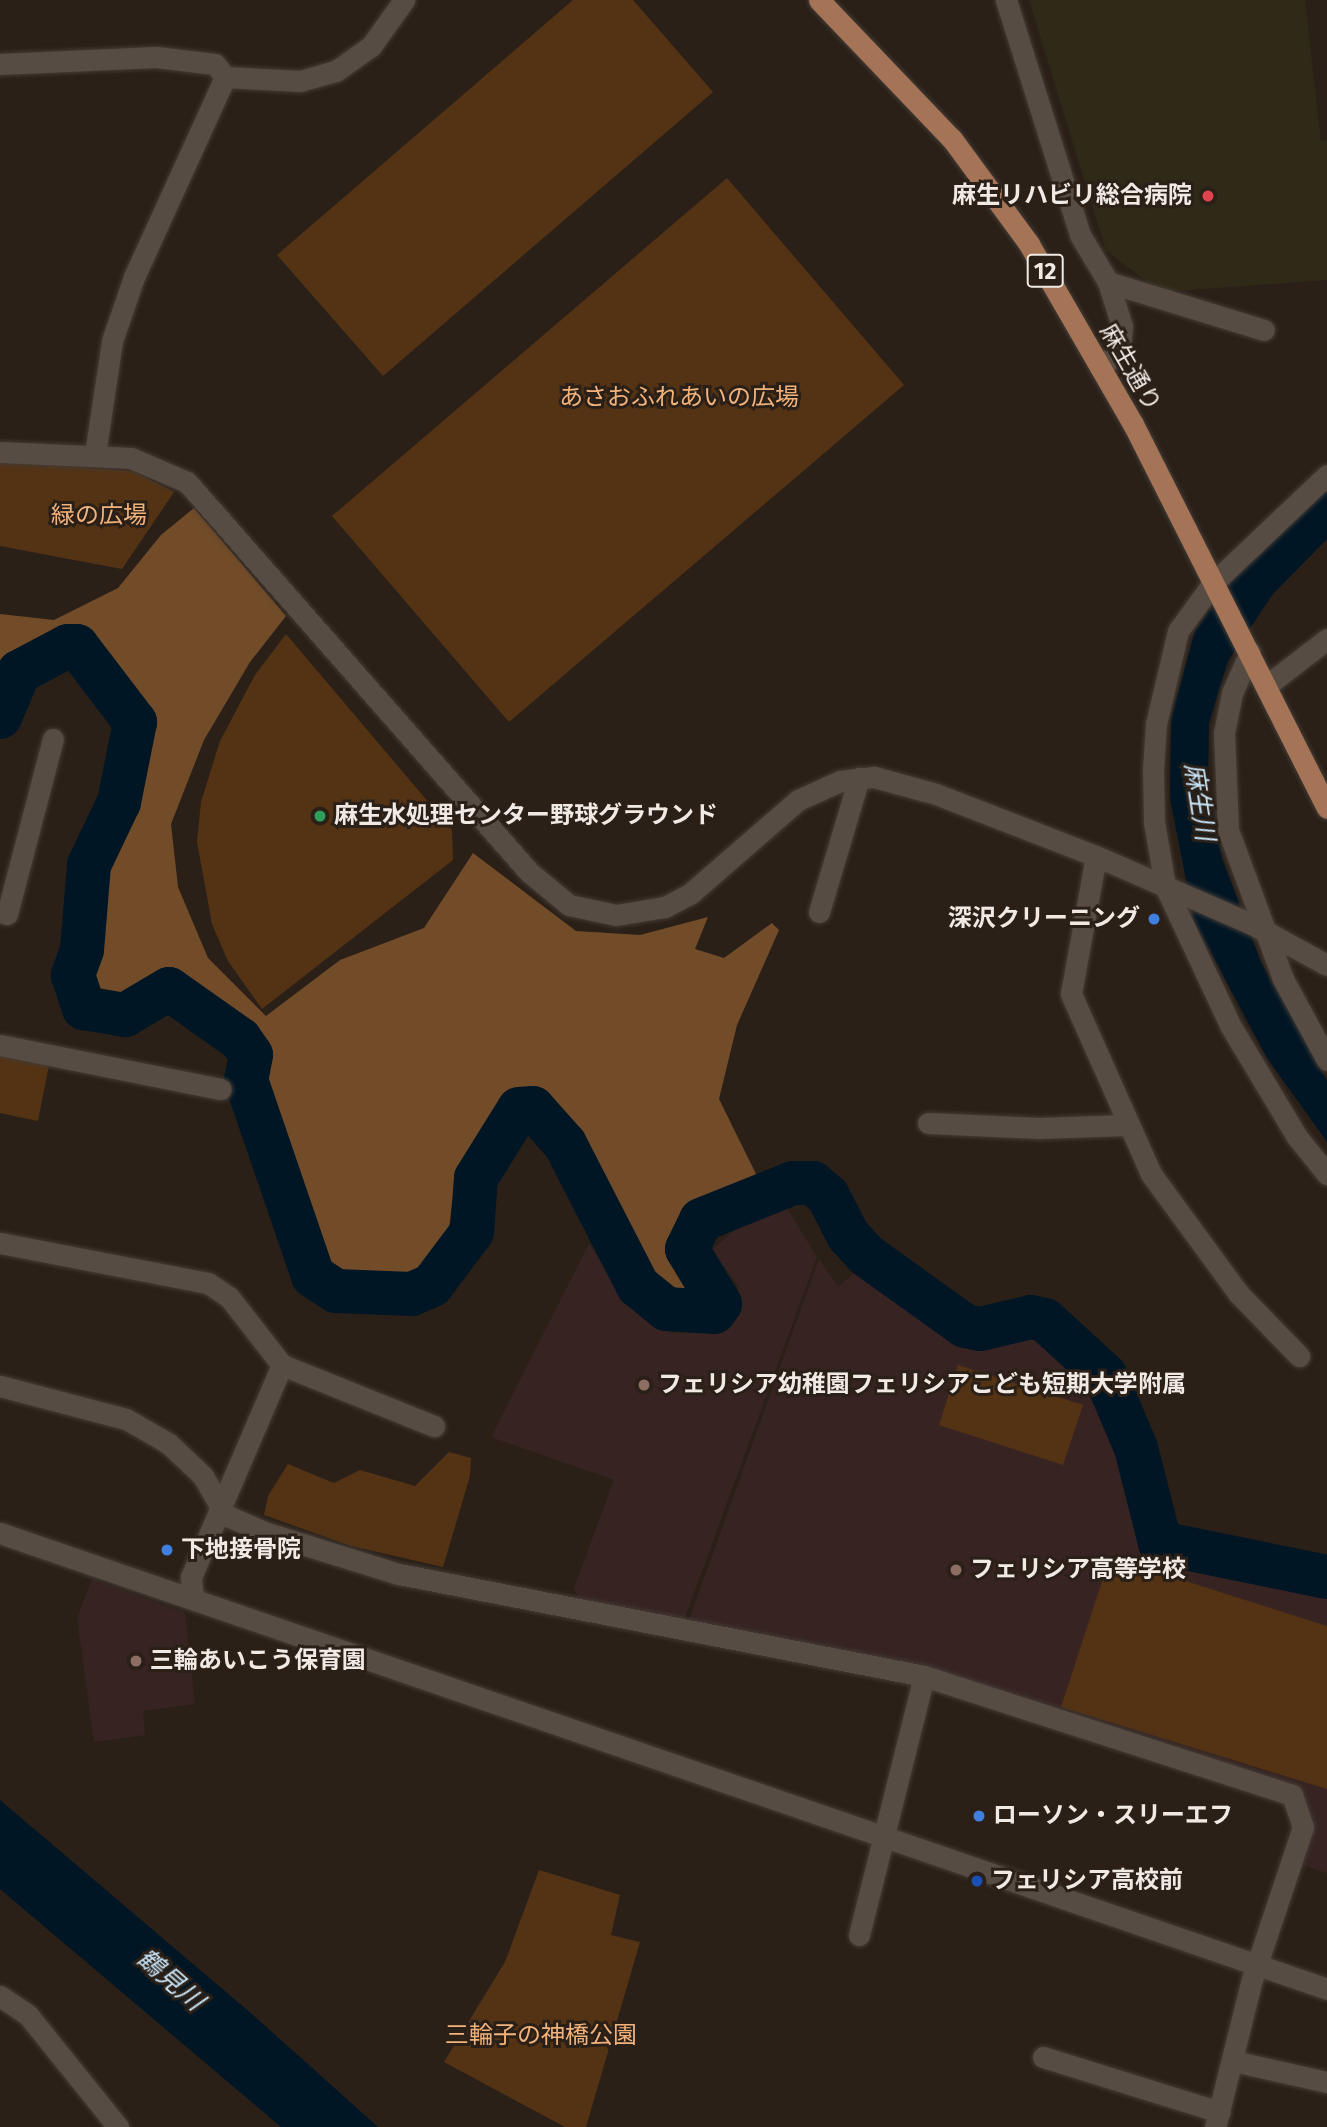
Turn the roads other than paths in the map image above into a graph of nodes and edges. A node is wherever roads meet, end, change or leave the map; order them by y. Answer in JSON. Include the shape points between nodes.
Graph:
{"nodes":[{"id":1,"x":404,"y":0,"type":"edge"},
{"id":2,"x":819,"y":0,"type":"edge"},
{"id":3,"x":1006,"y":0,"type":"edge"},
{"id":4,"x":0,"y":64,"type":"edge"},
{"id":5,"x":225,"y":77,"type":"junction"},
{"id":6,"x":1108,"y":282,"type":"junction"},
{"id":7,"x":1264,"y":330,"type":"dead end"},
{"id":8,"x":1100,"y":367,"type":"junction"},
{"id":9,"x":0,"y":452,"type":"edge"},
{"id":10,"x":95,"y":454,"type":"junction"},
{"id":11,"x":1327,"y":475,"type":"edge"},
{"id":12,"x":1213,"y":583,"type":"junction"},
{"id":13,"x":1327,"y":639,"type":"edge"},
{"id":14,"x":1250,"y":652,"type":"junction"},
{"id":15,"x":1266,"y":686,"type":"junction"},
{"id":16,"x":53,"y":739,"type":"dead end"},
{"id":17,"x":859,"y":778,"type":"junction"},
{"id":18,"x":1327,"y":808,"type":"edge"},
{"id":19,"x":1096,"y":856,"type":"junction"},
{"id":20,"x":1175,"y":890,"type":"junction"},
{"id":21,"x":0,"y":912,"type":"edge"},
{"id":22,"x":819,"y":912,"type":"dead end"},
{"id":23,"x":1257,"y":926,"type":"junction"},
{"id":24,"x":1327,"y":965,"type":"edge"},
{"id":25,"x":0,"y":1045,"type":"edge"},
{"id":26,"x":1327,"y":1060,"type":"edge"},
{"id":27,"x":221,"y":1088,"type":"dead end"},
{"id":28,"x":928,"y":1122,"type":"dead end"},
{"id":29,"x":1127,"y":1125,"type":"junction"},
{"id":30,"x":1327,"y":1174,"type":"edge"},
{"id":31,"x":0,"y":1243,"type":"edge"},
{"id":32,"x":1299,"y":1356,"type":"dead end"},
{"id":33,"x":282,"y":1365,"type":"junction"},
{"id":34,"x":0,"y":1386,"type":"edge"},
{"id":35,"x":434,"y":1426,"type":"dead end"},
{"id":36,"x":221,"y":1503,"type":"junction"},
{"id":37,"x":0,"y":1533,"type":"edge"},
{"id":38,"x":193,"y":1597,"type":"junction"},
{"id":39,"x":924,"y":1676,"type":"junction"},
{"id":40,"x":884,"y":1833,"type":"junction"},
{"id":41,"x":859,"y":1935,"type":"dead end"},
{"id":42,"x":1259,"y":1962,"type":"junction"},
{"id":43,"x":1327,"y":1989,"type":"edge"},
{"id":44,"x":0,"y":1996,"type":"edge"},
{"id":45,"x":1043,"y":2057,"type":"dead end"},
{"id":46,"x":1233,"y":2061,"type":"junction"},
{"id":47,"x":1327,"y":2082,"type":"edge"},
{"id":48,"x":1218,"y":2119,"type":"edge"},
{"id":49,"x":118,"y":2127,"type":"edge"}],
"edges":[{"from":1,"to":5,"type":"street","via":[[371,46],[336,71],[300,81]]},
{"from":2,"to":8,"type":"main road","name":"麻生通り","number":"12","via":[[952,139],[993,190]]},
{"from":3,"to":6,"type":"street","via":[[1080,235]]},
{"from":4,"to":5,"type":"street","via":[[156,57],[215,64]]},
{"from":5,"to":10,"type":"street","via":[[134,277],[112,341]]},
{"from":6,"to":7,"type":"street"},
{"from":6,"to":8,"type":"street","via":[[1122,326],[1120,351]]},
{"from":8,"to":12,"type":"main road","name":"麻生通り","number":"12"},
{"from":9,"to":10,"type":"street"},
{"from":10,"to":17,"type":"street","via":[[150,464],[194,489],[529,872],[569,905],[616,915],[665,907],[691,893],[798,800],[820,787]]},
{"from":11,"to":12,"type":"street"},
{"from":12,"to":14,"type":"main road","name":"麻生通り","number":"12"},
{"from":12,"to":20,"type":"street","via":[[1178,631],[1156,724],[1154,822]]},
{"from":13,"to":15,"type":"street"},
{"from":14,"to":15,"type":"main road","name":"麻生通り","number":"12"},
{"from":14,"to":23,"type":"street","via":[[1232,693],[1222,766],[1231,840]]},
{"from":15,"to":18,"type":"main road","name":"麻生通り","number":"12"},
{"from":16,"to":21,"type":"street","via":[[7,914]]},
{"from":17,"to":19,"type":"street","via":[[936,794]]},
{"from":17,"to":22,"type":"street"},
{"from":19,"to":20,"type":"street"},
{"from":19,"to":29,"type":"street","via":[[1071,994]]},
{"from":20,"to":23,"type":"street"},
{"from":20,"to":30,"type":"street","via":[[1230,1024],[1297,1137]]},
{"from":23,"to":24,"type":"street"},
{"from":23,"to":26,"type":"street"},
{"from":25,"to":27,"type":"street"},
{"from":28,"to":29,"type":"street","via":[[1039,1128]]},
{"from":29,"to":32,"type":"street","via":[[1150,1174],[1238,1293]]},
{"from":31,"to":33,"type":"street","via":[[208,1283],[229,1297]]},
{"from":33,"to":35,"type":"street"},
{"from":33,"to":36,"type":"street"},
{"from":34,"to":36,"type":"street","via":[[126,1419],[168,1443]]},
{"from":36,"to":38,"type":"street","via":[[191,1577]]},
{"from":36,"to":39,"type":"street","via":[[225,1514],[267,1533],[399,1574]]},
{"from":37,"to":38,"type":"street"},
{"from":38,"to":40,"type":"street"},
{"from":39,"to":40,"type":"street"},
{"from":39,"to":42,"type":"street","via":[[1292,1795],[1303,1828]]},
{"from":40,"to":41,"type":"street"},
{"from":40,"to":42,"type":"street"},
{"from":42,"to":43,"type":"street"},
{"from":42,"to":46,"type":"street"},
{"from":44,"to":49,"type":"street","via":[[28,2015]]},
{"from":45,"to":48,"type":"street"},
{"from":46,"to":47,"type":"street"},
{"from":46,"to":48,"type":"street"}]}
